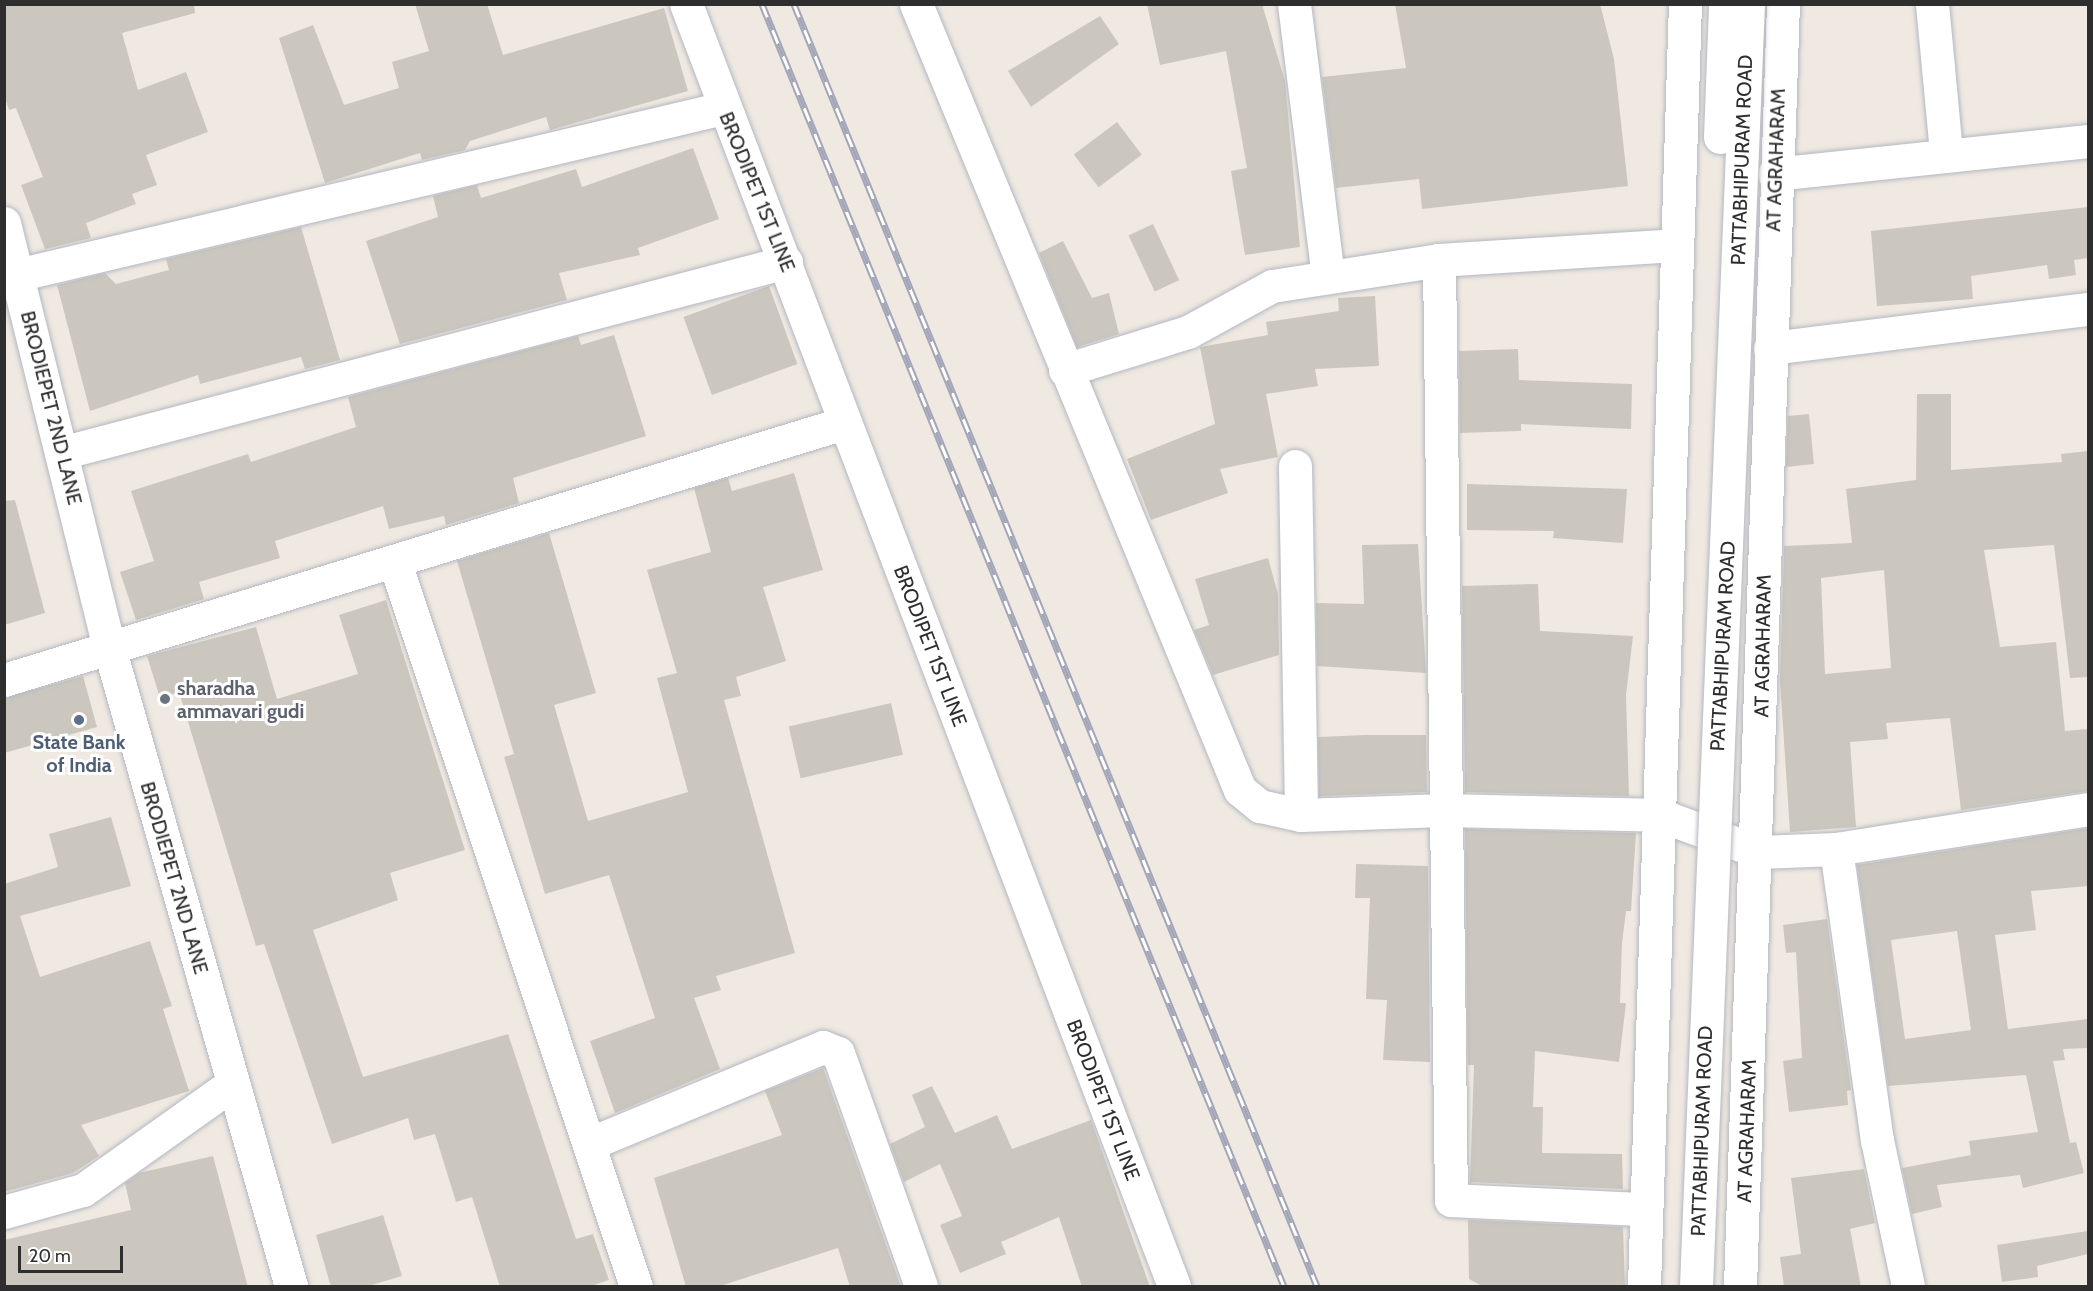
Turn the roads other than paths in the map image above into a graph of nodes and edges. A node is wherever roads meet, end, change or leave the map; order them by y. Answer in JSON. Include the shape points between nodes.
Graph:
{"nodes":[{"id":1,"x":686,"y":4,"type":"edge"},
{"id":2,"x":916,"y":4,"type":"edge"},
{"id":3,"x":1294,"y":4,"type":"edge"},
{"id":4,"x":1685,"y":4,"type":"edge"},
{"id":5,"x":1725,"y":4,"type":"edge"},
{"id":6,"x":1748,"y":4,"type":"edge"},
{"id":7,"x":1783,"y":4,"type":"edge"},
{"id":8,"x":1932,"y":4,"type":"edge"},
{"id":9,"x":723,"y":108,"type":"junction"},
{"id":10,"x":2088,"y":141,"type":"edge"},
{"id":11,"x":1946,"y":153,"type":"junction"},
{"id":12,"x":1774,"y":174,"type":"junction"},
{"id":13,"x":4,"y":223,"type":"edge"},
{"id":14,"x":1675,"y":244,"type":"junction"},
{"id":15,"x":1439,"y":260,"type":"junction"},
{"id":16,"x":786,"y":262,"type":"junction"},
{"id":17,"x":1328,"y":276,"type":"junction"},
{"id":18,"x":12,"y":277,"type":"edge"},
{"id":19,"x":2088,"y":309,"type":"edge"},
{"id":20,"x":1770,"y":348,"type":"junction"},
{"id":21,"x":1065,"y":370,"type":"junction"},
{"id":22,"x":844,"y":423,"type":"junction"},
{"id":23,"x":61,"y":453,"type":"junction"},
{"id":24,"x":1294,"y":466,"type":"dead end"},
{"id":25,"x":395,"y":563,"type":"junction"},
{"id":26,"x":109,"y":647,"type":"junction"},
{"id":27,"x":4,"y":680,"type":"edge"},
{"id":28,"x":2088,"y":809,"type":"edge"},
{"id":29,"x":1445,"y":810,"type":"junction"},
{"id":30,"x":1301,"y":815,"type":"junction"},
{"id":31,"x":1660,"y":815,"type":"junction"},
{"id":32,"x":1836,"y":849,"type":"junction"},
{"id":33,"x":1759,"y":852,"type":"junction"},
{"id":34,"x":232,"y":1084,"type":"junction"},
{"id":35,"x":591,"y":1143,"type":"junction"},
{"id":36,"x":1646,"y":1209,"type":"junction"},
{"id":37,"x":4,"y":1212,"type":"edge"},
{"id":38,"x":291,"y":1287,"type":"edge"},
{"id":39,"x":636,"y":1287,"type":"edge"},
{"id":40,"x":921,"y":1287,"type":"edge"},
{"id":41,"x":1174,"y":1287,"type":"edge"},
{"id":42,"x":1644,"y":1287,"type":"edge"},
{"id":43,"x":1674,"y":1287,"type":"edge"},
{"id":44,"x":1696,"y":1287,"type":"edge"},
{"id":45,"x":1740,"y":1287,"type":"edge"},
{"id":46,"x":1908,"y":1287,"type":"edge"}],
"edges":[{"from":1,"to":9,"type":"street","name":"BRODIPET 1ST LINE"},
{"from":2,"to":21,"type":"street"},
{"from":3,"to":17,"type":"street"},
{"from":4,"to":14,"type":"street"},
{"from":5,"to":43,"type":"street","name":"PATTABHIPURAM ROAD","bridge":true},
{"from":6,"to":44,"type":"street","name":"PATTABHIPURAM ROAD","bridge":true},
{"from":7,"to":12,"type":"street","name":"AT AGRAHARAM"},
{"from":8,"to":11,"type":"street"},
{"from":9,"to":16,"type":"street","name":"BRODIPET 1ST LINE"},
{"from":9,"to":18,"type":"street"},
{"from":10,"to":11,"type":"street"},
{"from":11,"to":12,"type":"street"},
{"from":12,"to":20,"type":"street","name":"AT AGRAHARAM"},
{"from":13,"to":18,"type":"street","name":"BRODIEPET 2ND LANE"},
{"from":14,"to":15,"type":"street"},
{"from":14,"to":31,"type":"street"},
{"from":15,"to":17,"type":"street"},
{"from":15,"to":29,"type":"street"},
{"from":16,"to":22,"type":"street","name":"BRODIPET 1ST LINE"},
{"from":16,"to":23,"type":"street"},
{"from":17,"to":21,"type":"street","via":[[1272,286],[1188,332]]},
{"from":18,"to":23,"type":"street","name":"BRODIEPET 2ND LANE"},
{"from":19,"to":20,"type":"street"},
{"from":20,"to":33,"type":"street","name":"AT AGRAHARAM"},
{"from":21,"to":30,"type":"street","via":[[1240,790],[1260,806]]},
{"from":22,"to":25,"type":"street"},
{"from":22,"to":41,"type":"street","name":"BRODIPET 1ST LINE"},
{"from":23,"to":26,"type":"street","name":"BRODIEPET 2ND LANE"},
{"from":24,"to":30,"type":"street"},
{"from":25,"to":26,"type":"street"},
{"from":25,"to":35,"type":"street"},
{"from":26,"to":27,"type":"street"},
{"from":26,"to":34,"type":"street","name":"BRODIEPET 2ND LANE"},
{"from":28,"to":32,"type":"street"},
{"from":29,"to":30,"type":"street"},
{"from":29,"to":31,"type":"street"},
{"from":29,"to":36,"type":"street","via":[[1451,1200]]},
{"from":31,"to":33,"type":"street"},
{"from":31,"to":36,"type":"street"},
{"from":32,"to":33,"type":"street"},
{"from":32,"to":46,"type":"street","via":[[1876,1140]]},
{"from":33,"to":45,"type":"street","name":"AT AGRAHARAM"},
{"from":34,"to":37,"type":"street","via":[[83,1190]]},
{"from":34,"to":38,"type":"street","name":"BRODIEPET 2ND LANE"},
{"from":35,"to":39,"type":"street"},
{"from":35,"to":40,"type":"street","via":[[823,1047],[837,1053]]},
{"from":36,"to":42,"type":"street"}]}
